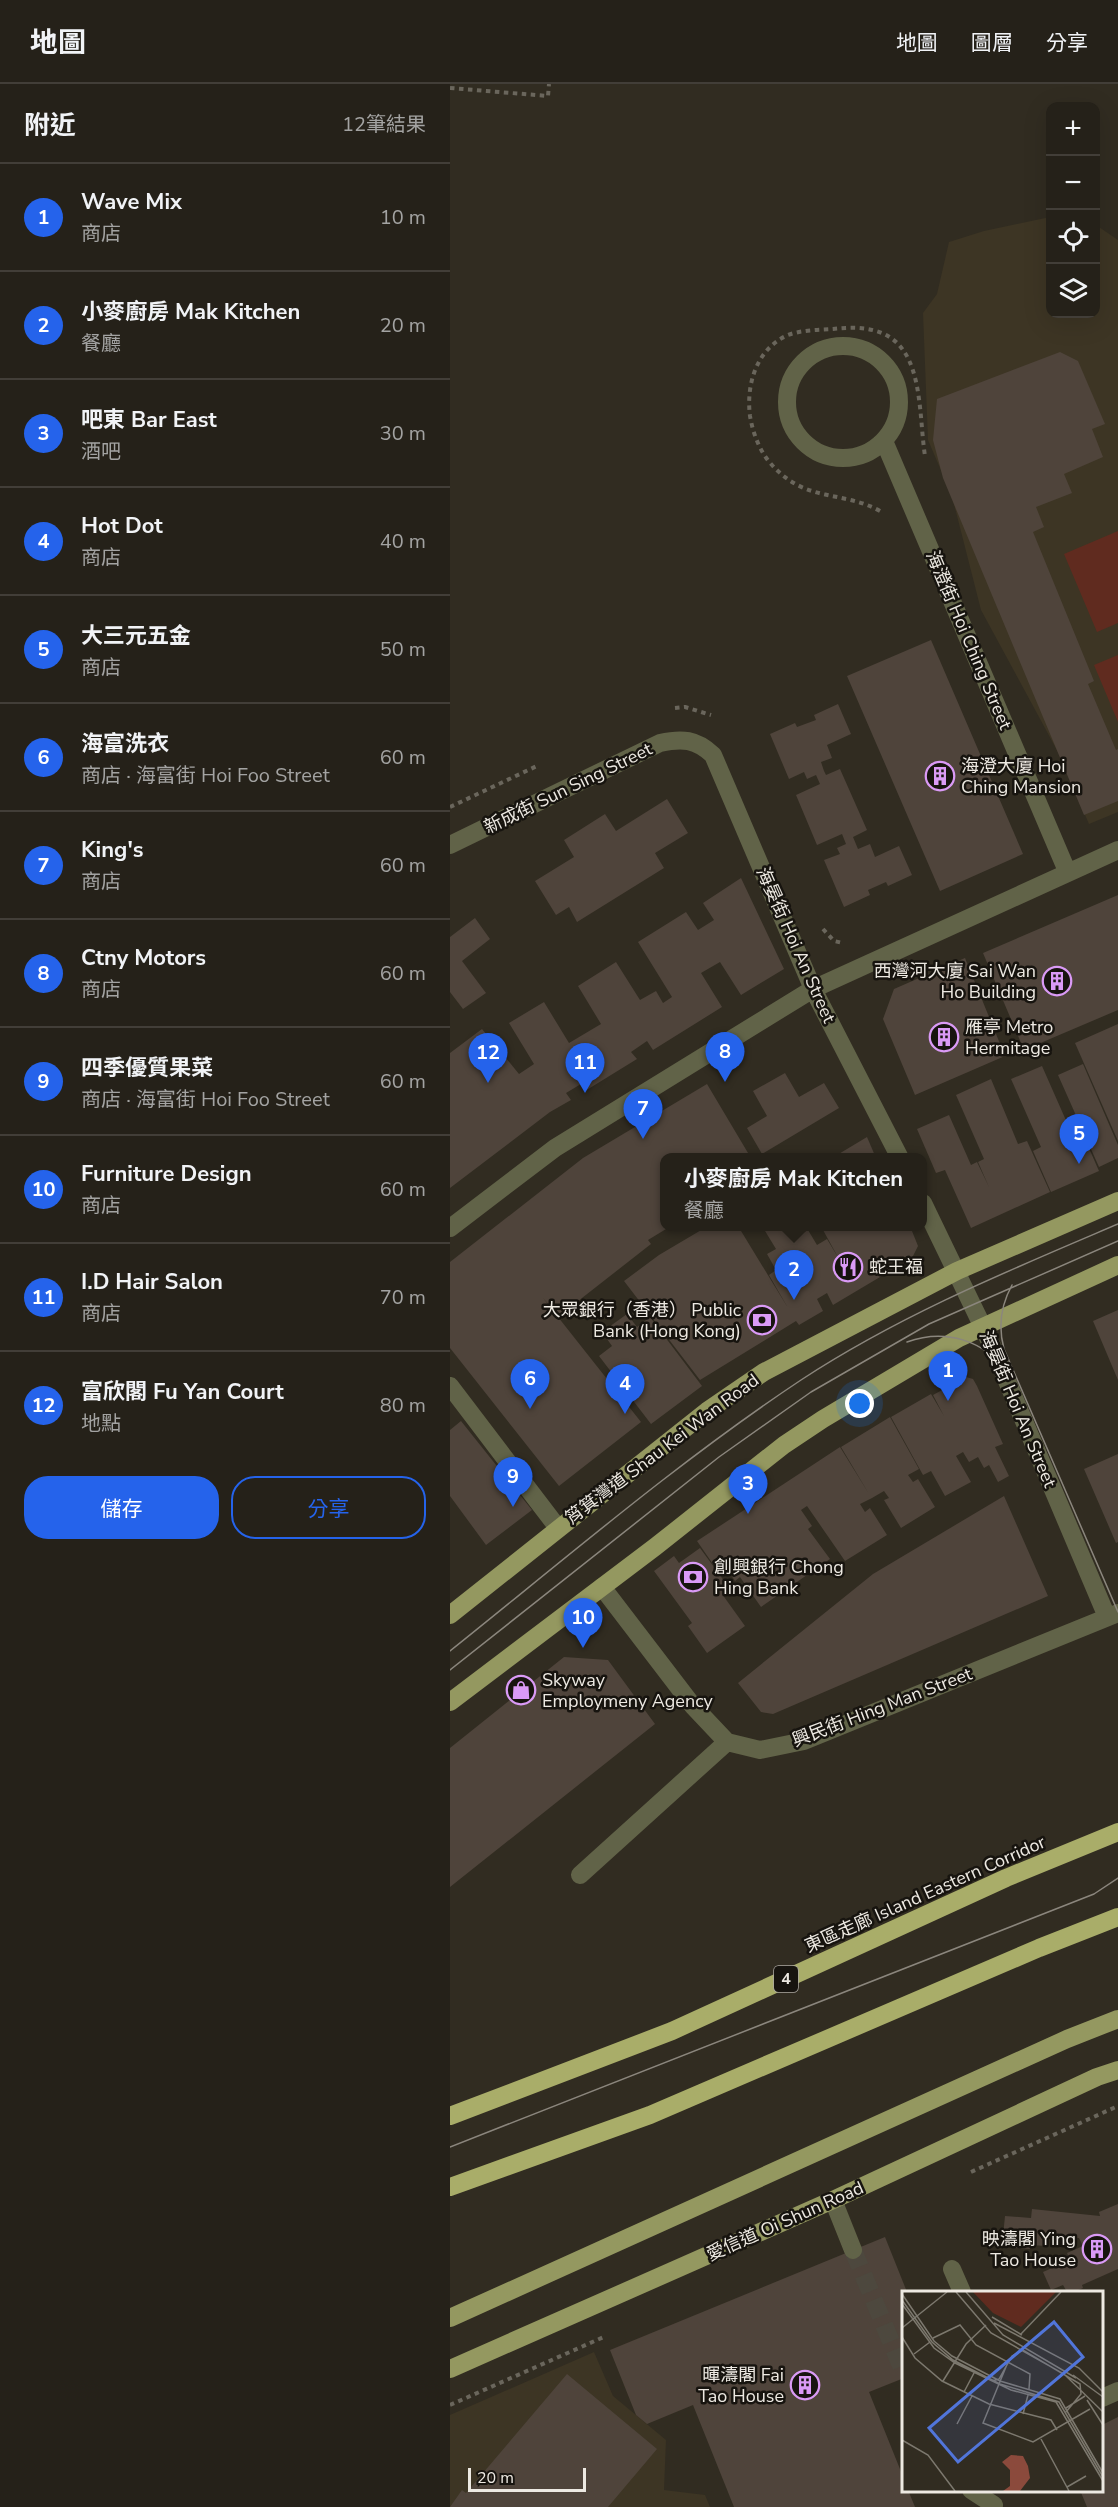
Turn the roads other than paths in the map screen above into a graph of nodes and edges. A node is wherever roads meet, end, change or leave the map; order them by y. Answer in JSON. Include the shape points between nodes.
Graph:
{"nodes":[{"id":1,"x":884,"y":441,"type":"junction"},
{"id":2,"x":689,"y":740,"type":"joint"},
{"id":3,"x":450,"y":845,"type":"edge"},
{"id":4,"x":1118,"y":850,"type":"edge"},
{"id":5,"x":1067,"y":871,"type":"junction"},
{"id":6,"x":813,"y":989,"type":"junction"},
{"id":7,"x":897,"y":1153,"type":"edge"},
{"id":8,"x":1118,"y":1201,"type":"edge"},
{"id":9,"x":927,"y":1211,"type":"edge"},
{"id":10,"x":450,"y":1228,"type":"edge"},
{"id":11,"x":1118,"y":1265,"type":"edge"},
{"id":12,"x":957,"y":1271,"type":"junction"},
{"id":13,"x":983,"y":1326,"type":"junction"},
{"id":14,"x":450,"y":1386,"type":"edge"},
{"id":15,"x":558,"y":1528,"type":"junction"},
{"id":16,"x":602,"y":1587,"type":"junction"},
{"id":17,"x":450,"y":1615,"type":"edge"},
{"id":18,"x":1113,"y":1615,"type":"edge"},
{"id":19,"x":450,"y":1702,"type":"edge"},
{"id":20,"x":727,"y":1742,"type":"junction"},
{"id":21,"x":1118,"y":1832,"type":"edge"},
{"id":22,"x":580,"y":1875,"type":"dead end"},
{"id":23,"x":1118,"y":1917,"type":"edge"},
{"id":24,"x":1118,"y":2019,"type":"edge"},
{"id":25,"x":1118,"y":2070,"type":"edge"},
{"id":26,"x":450,"y":2116,"type":"edge"},
{"id":27,"x":450,"y":2187,"type":"edge"},
{"id":28,"x":833,"y":2200,"type":"junction"},
{"id":29,"x":853,"y":2250,"type":"tunnel mouth"},
{"id":30,"x":952,"y":2269,"type":"dead end"},
{"id":31,"x":962,"y":2291,"type":"edge"},
{"id":32,"x":450,"y":2318,"type":"edge"},
{"id":33,"x":450,"y":2369,"type":"edge"},
{"id":34,"x":1118,"y":2391,"type":"edge"},
{"id":35,"x":1103,"y":2397,"type":"edge"},
{"id":36,"x":976,"y":2492,"type":"edge"},
{"id":37,"x":996,"y":2501,"type":"edge"}],
"edges":[{"from":1,"to":1,"type":"street","via":[[870,453],[844,459],[818,454],[804,444],[787,413],[789,387],[802,363],[833,346],[868,351],[882,361],[893,375],[899,401],[895,427]]},
{"from":1,"to":5,"type":"street","name":"海澄街 Hoi Ching Street"},
{"from":2,"to":3,"type":"street","name":"新成街 Sun Sing Street","via":[[660,743]]},
{"from":2,"to":6,"type":"street","name":"海晏街 Hoi An Street","via":[[713,755]]},
{"from":4,"to":5,"type":"street"},
{"from":5,"to":6,"type":"street"},
{"from":6,"to":7,"type":"street","name":"海晏街 Hoi An Street"},
{"from":6,"to":10,"type":"street","via":[[555,1148]]},
{"from":8,"to":12,"type":"main road","name":"筲箕灣道 Shau Kei Wan Road"},
{"from":9,"to":12,"type":"street","name":"海晏街 Hoi An Street"},
{"from":11,"to":13,"type":"main road"},
{"from":12,"to":13,"type":"street","name":"海晏街 Hoi An Street"},
{"from":12,"to":15,"type":"main road","name":"筲箕灣道 Shau Kei Wan Road","via":[[764,1372],[707,1411]]},
{"from":13,"to":16,"type":"main road","via":[[804,1432]]},
{"from":13,"to":18,"type":"street","name":"海晏街 Hoi An Street"},
{"from":14,"to":15,"type":"street"},
{"from":15,"to":17,"type":"main road","name":"筲箕灣道 Shau Kei Wan Road"},
{"from":16,"to":19,"type":"main road"},
{"from":16,"to":20,"type":"street","via":[[693,1706]]},
{"from":18,"to":20,"type":"street","name":"興民街 Hing Man Street","via":[[804,1741],[760,1750]]},
{"from":20,"to":22,"type":"street"},
{"from":21,"to":26,"type":"highway","name":"東區走廊 Island Eastern Corridor","number":"4","via":[[1006,1878],[672,2031]]},
{"from":23,"to":27,"type":"highway","via":[[650,2115]]},
{"from":24,"to":32,"type":"main road"},
{"from":25,"to":28,"type":"main road","name":"愛信道 Oi Shun Road"},
{"from":28,"to":29,"type":"street"},
{"from":28,"to":33,"type":"main road","name":"愛信道 Oi Shun Road"},
{"from":30,"to":31,"type":"street"},
{"from":34,"to":35,"type":"street"},
{"from":36,"to":37,"type":"street"}]}
